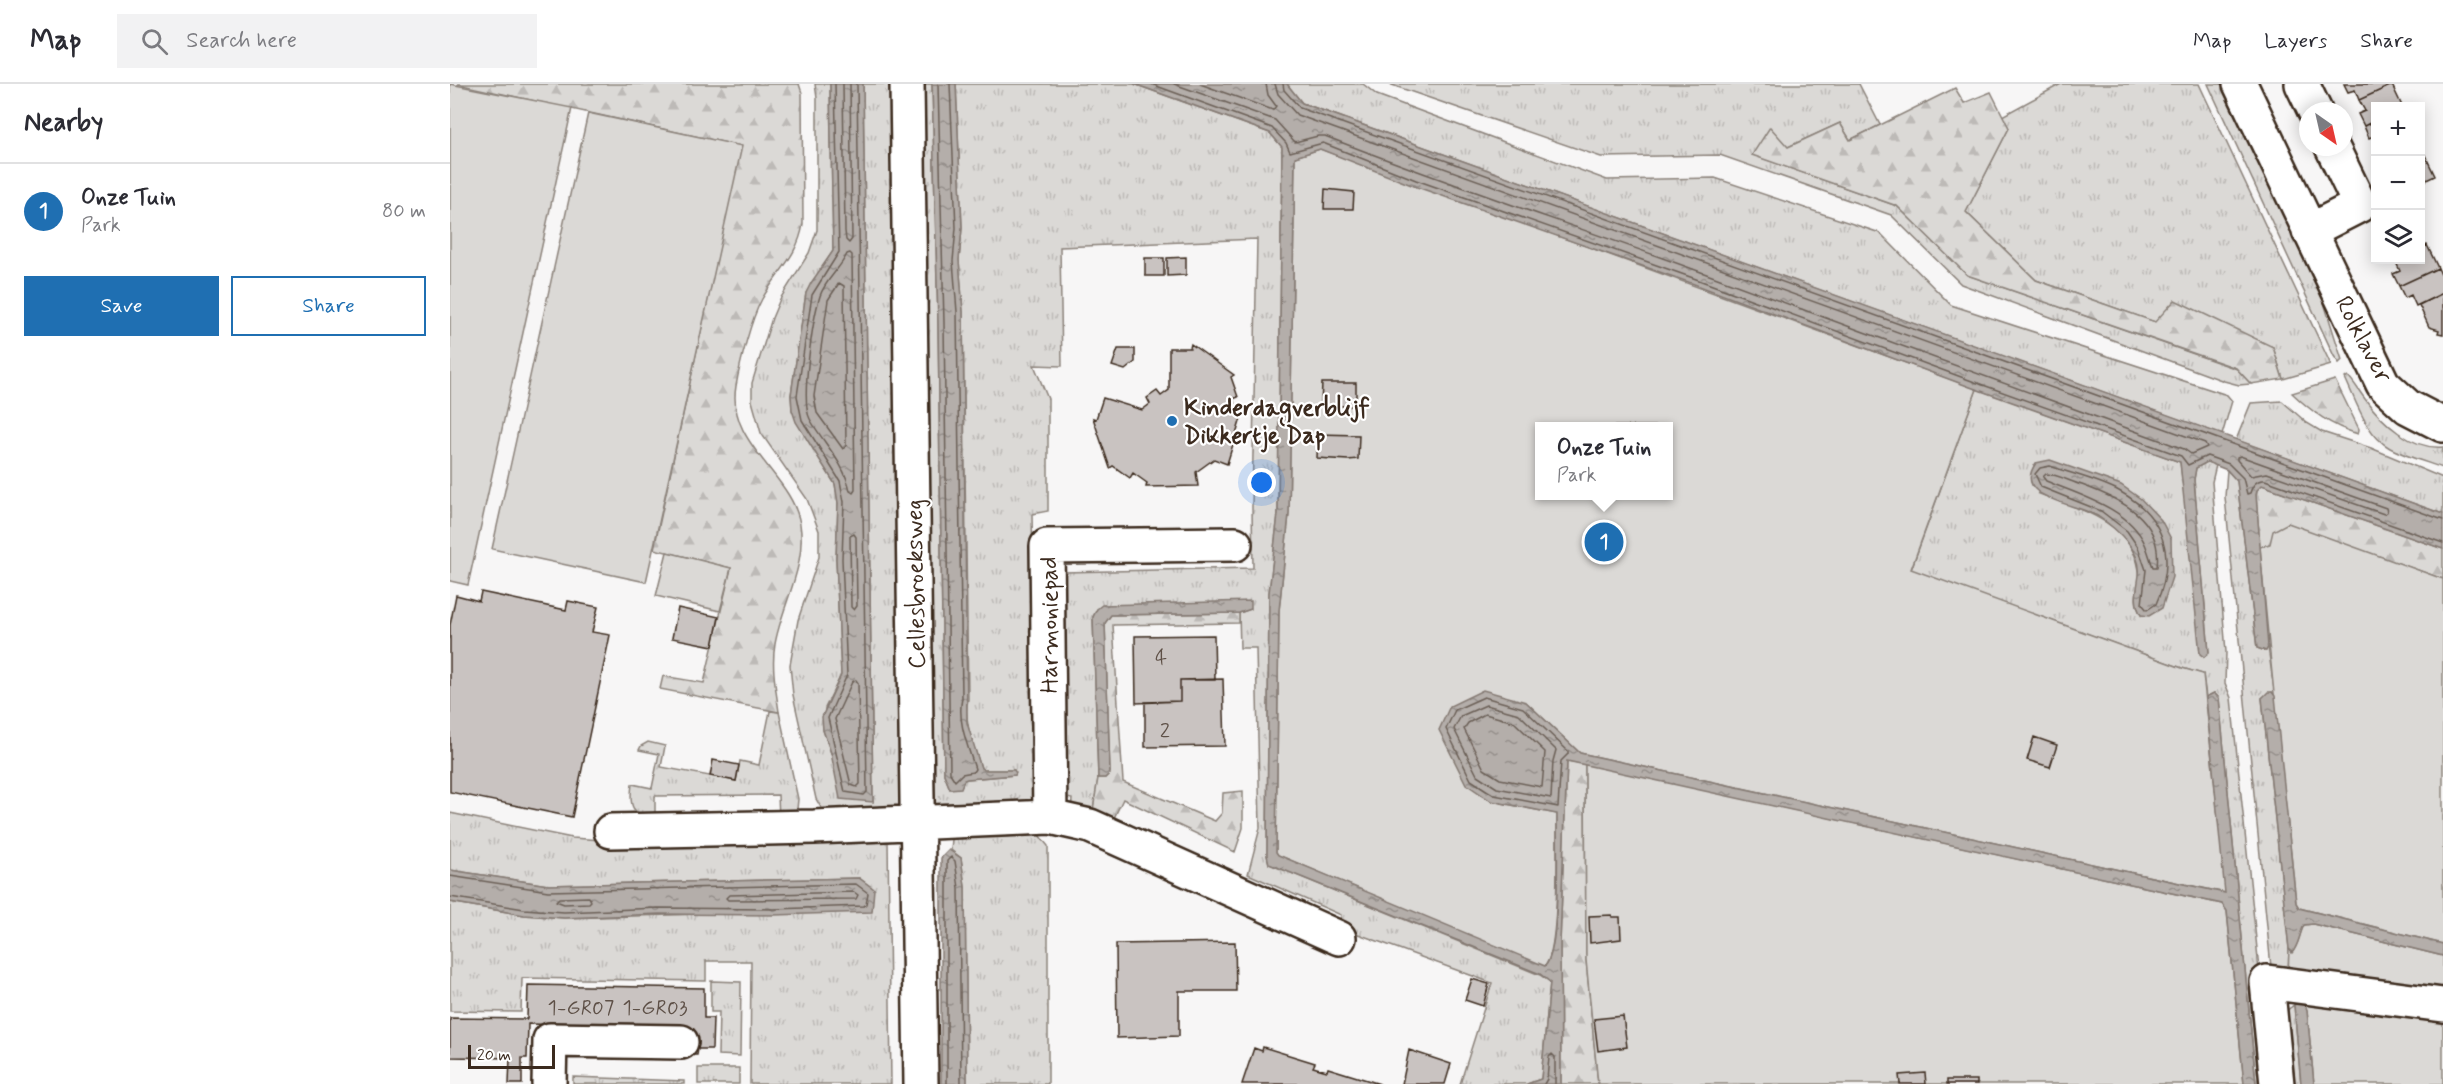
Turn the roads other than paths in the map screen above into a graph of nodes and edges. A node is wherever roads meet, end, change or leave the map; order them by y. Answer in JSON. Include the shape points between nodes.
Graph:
{"nodes":[{"id":1,"x":907,"y":84,"type":"edge"},
{"id":2,"x":2240,"y":84,"type":"edge"},
{"id":3,"x":2302,"y":84,"type":"edge"},
{"id":4,"x":2311,"y":102,"type":"edge"},
{"id":5,"x":2336,"y":156,"type":"edge"},
{"id":6,"x":2309,"y":231,"type":"junction"},
{"id":7,"x":2443,"y":425,"type":"edge"},
{"id":8,"x":1234,"y":544,"type":"dead end"},
{"id":9,"x":1050,"y":817,"type":"junction"},
{"id":10,"x":919,"y":822,"type":"junction"},
{"id":11,"x":611,"y":831,"type":"dead end"},
{"id":12,"x":1339,"y":938,"type":"dead end"},
{"id":13,"x":2443,"y":1005,"type":"edge"},
{"id":14,"x":681,"y":1042,"type":"dead end"},
{"id":15,"x":549,"y":1084,"type":"edge"},
{"id":16,"x":921,"y":1084,"type":"edge"},
{"id":17,"x":2277,"y":1084,"type":"edge"}],
"edges":[{"from":1,"to":10,"type":"street","name":"Cellesbroeksweg"},
{"from":2,"to":6,"type":"street","name":"Rolklaver"},
{"from":3,"to":4,"type":"street"},
{"from":5,"to":6,"type":"street","via":[[2360,205]]},
{"from":6,"to":7,"type":"street","name":"Rolklaver","via":[[2383,384],[2408,407]]},
{"from":8,"to":9,"type":"street","name":"Harmoniepad","via":[[1047,546]]},
{"from":9,"to":10,"type":"street"},
{"from":9,"to":12,"type":"street","via":[[1090,826]]},
{"from":10,"to":11,"type":"street"},
{"from":10,"to":16,"type":"street","name":"Cellesbroeksweg"},
{"from":13,"to":17,"type":"street","via":[[2267,982]]},
{"from":14,"to":15,"type":"street","via":[[550,1040]]}]}
